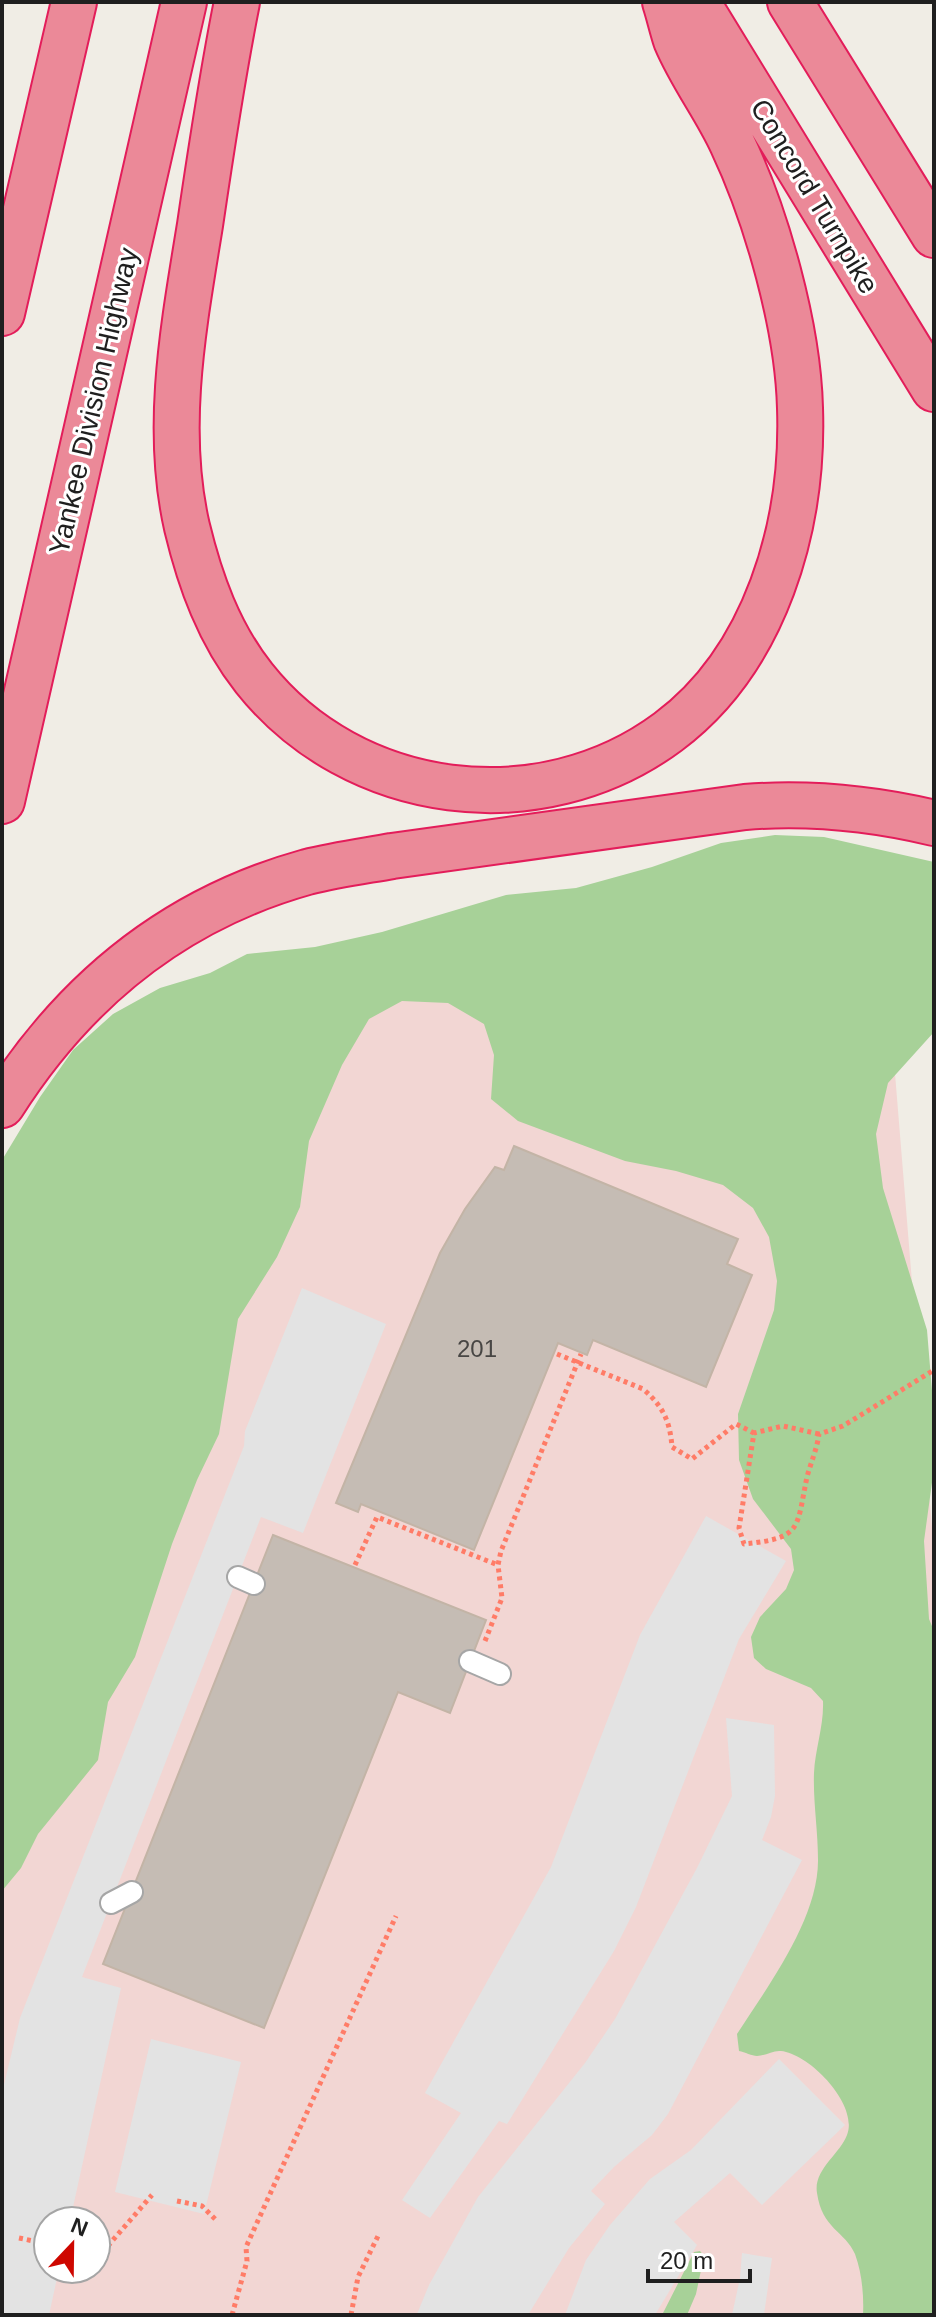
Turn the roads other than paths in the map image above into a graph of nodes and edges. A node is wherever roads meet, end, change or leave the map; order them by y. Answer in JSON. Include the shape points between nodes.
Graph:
{"nodes":[{"id":1,"x":74,"y":2,"type":"edge"},
{"id":2,"x":184,"y":2,"type":"edge"},
{"id":3,"x":237,"y":2,"type":"edge"},
{"id":4,"x":665,"y":2,"type":"edge"},
{"id":5,"x":697,"y":2,"type":"edge"},
{"id":6,"x":790,"y":2,"type":"edge"},
{"id":7,"x":934,"y":235,"type":"edge"},
{"id":8,"x":2,"y":313,"type":"edge"},
{"id":9,"x":934,"y":389,"type":"edge"},
{"id":10,"x":2,"y":801,"type":"edge"},
{"id":11,"x":934,"y":823,"type":"edge"},
{"id":12,"x":2,"y":1105,"type":"edge"},
{"id":13,"x":473,"y":1663,"type":"road end"},
{"id":14,"x":500,"y":1674,"type":"dead end"},
{"id":15,"x":132,"y":1892,"type":"dead end"},
{"id":16,"x":111,"y":1903,"type":"dead end"}],
"edges":[{"from":1,"to":8,"type":"highway"},
{"from":2,"to":10,"type":"highway","name":"Yankee Division Highway"},
{"from":3,"to":4,"type":"highway","via":[[178,391],[182,501],[199,572],[238,656],[298,723],[378,771],[424,785],[471,791],[529,789],[587,775],[669,731],[708,695],[744,646],[785,545],[797,476],[800,406],[777,268],[743,167],[677,41]]},
{"from":5,"to":9,"type":"highway","name":"Concord Turnpike"},
{"from":6,"to":7,"type":"highway"},
{"from":11,"to":12,"type":"highway","via":[[845,807],[745,807],[392,856],[284,879],[204,913],[131,959],[53,1033]]},
{"from":13,"to":14,"type":"lane"},
{"from":15,"to":16,"type":"lane"}]}
